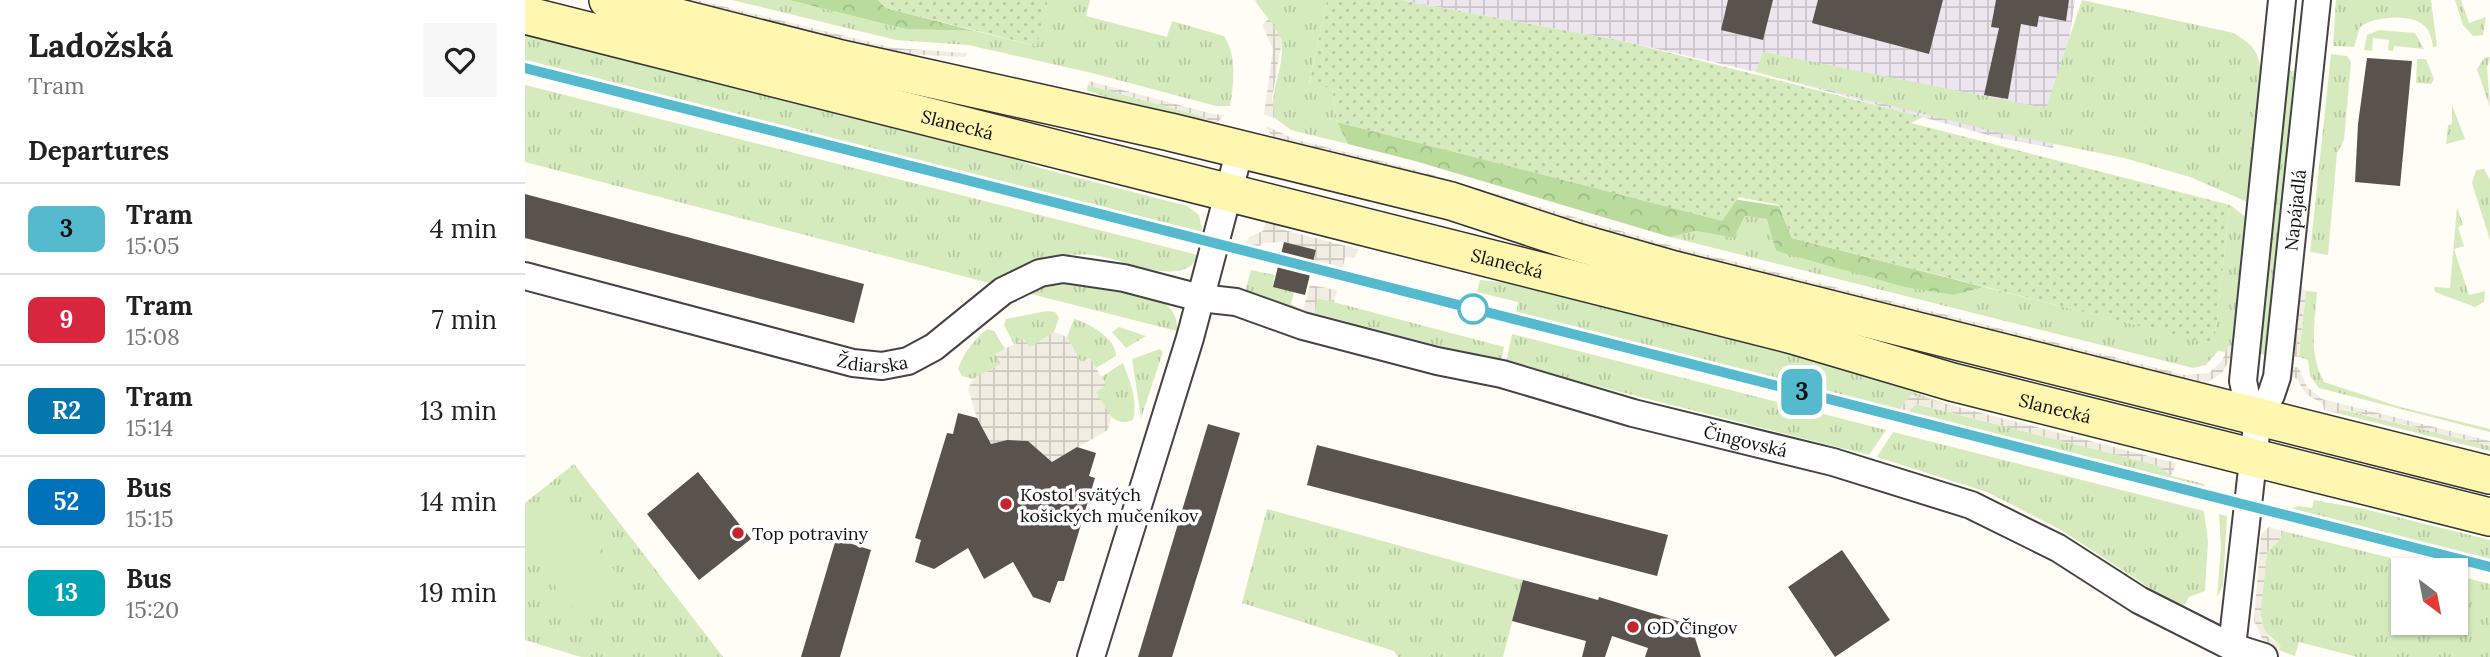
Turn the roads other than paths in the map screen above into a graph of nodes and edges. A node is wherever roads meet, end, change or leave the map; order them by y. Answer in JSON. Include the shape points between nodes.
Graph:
{"nodes":[{"id":1,"x":608,"y":0,"type":"edge"},
{"id":2,"x":2282,"y":0,"type":"edge"},
{"id":3,"x":2316,"y":0,"type":"edge"},
{"id":4,"x":525,"y":15,"type":"edge"},
{"id":5,"x":1240,"y":149,"type":"junction"},
{"id":6,"x":1229,"y":192,"type":"junction"},
{"id":7,"x":525,"y":276,"type":"edge"},
{"id":8,"x":1200,"y":298,"type":"junction"},
{"id":9,"x":2258,"y":416,"type":"junction"},
{"id":10,"x":2253,"y":458,"type":"junction"},
{"id":11,"x":2490,"y":475,"type":"edge"},
{"id":12,"x":2490,"y":517,"type":"edge"},
{"id":13,"x":2232,"y":647,"type":"junction"},
{"id":14,"x":1091,"y":657,"type":"edge"},
{"id":15,"x":2264,"y":657,"type":"edge"}],
"edges":[{"from":1,"to":5,"type":"main road","via":[[837,58]]},
{"from":2,"to":9,"type":"street","name":"Napájadlá","via":[[2243,380],[2247,400]]},
{"from":3,"to":9,"type":"street","name":"Napájadlá","via":[[2277,377]]},
{"from":4,"to":6,"type":"main road","name":"Slanecká"},
{"from":5,"to":6,"type":"street"},
{"from":5,"to":9,"type":"main road","via":[[1451,201],[1674,270]]},
{"from":6,"to":8,"type":"street"},
{"from":6,"to":10,"type":"main road","name":"Slanecká"},
{"from":7,"to":8,"type":"street","name":"Ždiarska","via":[[853,363],[882,366],[908,361],[934,346],[1003,290],[1039,273],[1093,271]]},
{"from":8,"to":13,"type":"street","name":"Čingovská","via":[[1236,302],[1317,329],[1833,462],[1971,505],[2014,524],[2139,600]]},
{"from":8,"to":14,"type":"street"},
{"from":9,"to":10,"type":"street","name":"Napájadlá"},
{"from":9,"to":11,"type":"main road"},
{"from":10,"to":12,"type":"main road","name":"Slanecká"},
{"from":10,"to":13,"type":"street","name":"Napájadlá"},
{"from":13,"to":15,"type":"street","name":"Čingovská"}]}
